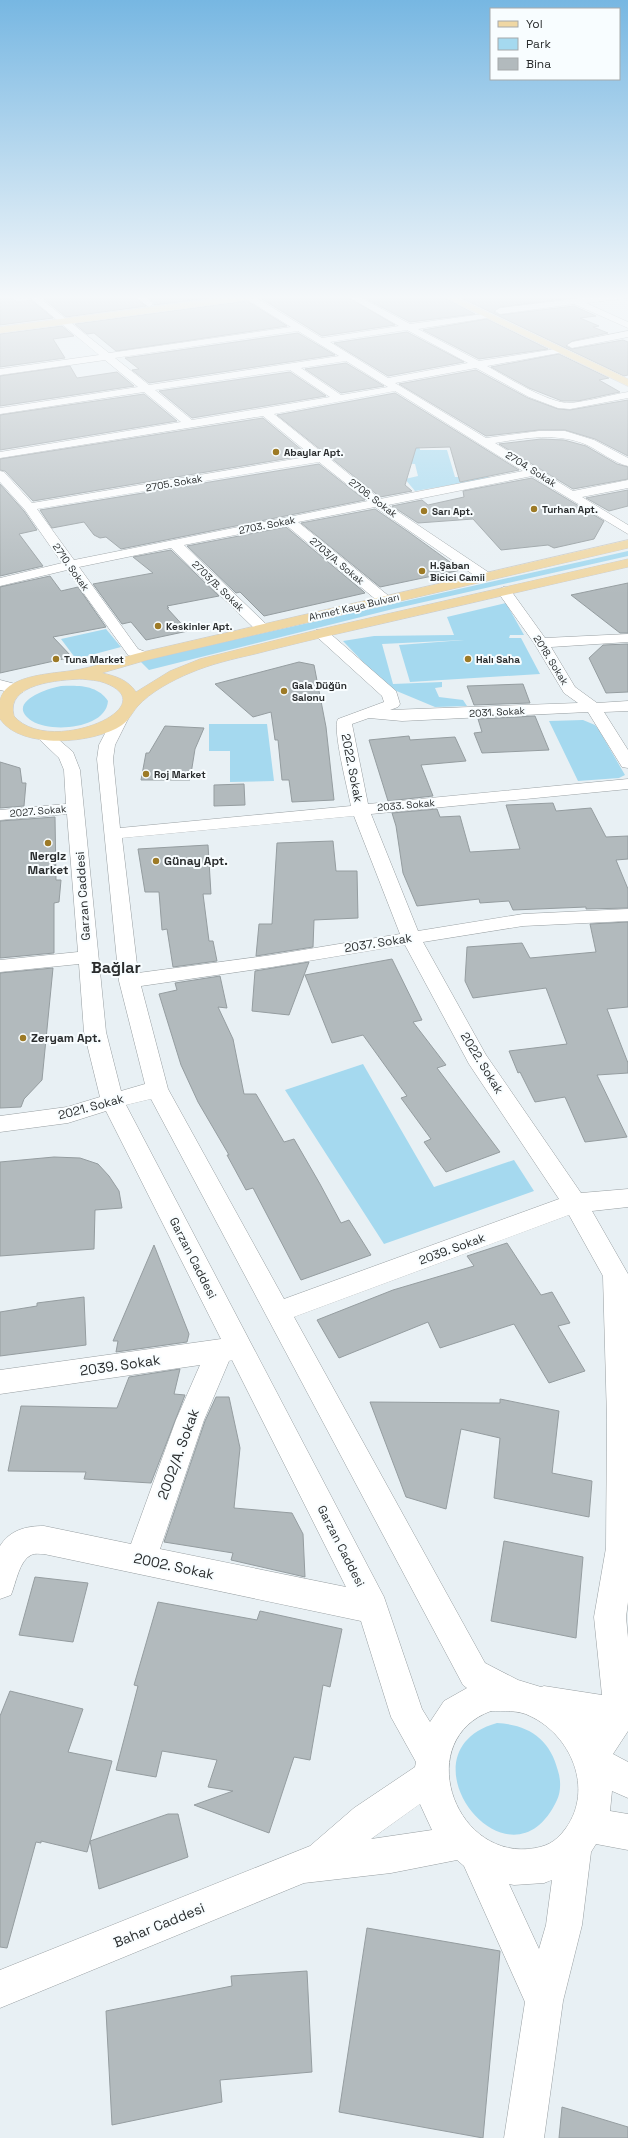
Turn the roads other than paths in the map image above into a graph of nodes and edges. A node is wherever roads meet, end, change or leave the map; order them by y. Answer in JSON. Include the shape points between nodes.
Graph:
{"nodes":[{"id":1,"x":104,"y":395,"type":"edge"},
{"id":2,"x":155,"y":395,"type":"edge"},
{"id":3,"x":334,"y":395,"type":"edge"},
{"id":4,"x":362,"y":395,"type":"edge"},
{"id":5,"x":408,"y":395,"type":"edge"},
{"id":6,"x":533,"y":395,"type":"edge"},
{"id":7,"x":628,"y":395,"type":"edge"},
{"id":8,"x":340,"y":399,"type":"junction"},
{"id":9,"x":173,"y":410,"type":"junction"},
{"id":10,"x":0,"y":411,"type":"edge"},
{"id":11,"x":265,"y":412,"type":"junction"},
{"id":12,"x":221,"y":419,"type":"junction"},
{"id":13,"x":190,"y":424,"type":"junction"},
{"id":14,"x":147,"y":431,"type":"junction"},
{"id":15,"x":486,"y":441,"type":"junction"},
{"id":16,"x":0,"y":455,"type":"edge"},
{"id":17,"x":320,"y":458,"type":"junction"},
{"id":18,"x":628,"y":463,"type":"edge"},
{"id":19,"x":535,"y":472,"type":"junction"},
{"id":20,"x":0,"y":475,"type":"edge"},
{"id":21,"x":628,"y":484,"type":"edge"},
{"id":22,"x":572,"y":495,"type":"junction"},
{"id":23,"x":379,"y":504,"type":"junction"},
{"id":24,"x":29,"y":507,"type":"junction"},
{"id":25,"x":289,"y":521,"type":"junction"},
{"id":26,"x":628,"y":530,"type":"edge"},
{"id":27,"x":174,"y":543,"type":"junction"},
{"id":28,"x":628,"y":544,"type":"edge"},
{"id":29,"x":628,"y":563,"type":"edge"},
{"id":30,"x":70,"y":565,"type":"junction"},
{"id":31,"x":486,"y":577,"type":"junction"},
{"id":32,"x":0,"y":582,"type":"edge"},
{"id":33,"x":504,"y":591,"type":"junction"},
{"id":34,"x":385,"y":600,"type":"junction"},
{"id":35,"x":262,"y":628,"type":"junction"},
{"id":36,"x":321,"y":633,"type":"junction"},
{"id":37,"x":628,"y":638,"type":"edge"},
{"id":38,"x":541,"y":643,"type":"junction"},
{"id":39,"x":143,"y":656,"type":"junction"},
{"id":40,"x":81,"y":674,"type":"junction"},
{"id":41,"x":0,"y":685,"type":"edge"},
{"id":42,"x":18,"y":689,"type":"junction"},
{"id":43,"x":0,"y":690,"type":"edge"},
{"id":44,"x":628,"y":706,"type":"edge"},
{"id":45,"x":593,"y":707,"type":"junction"},
{"id":46,"x":125,"y":712,"type":"junction"},
{"id":47,"x":367,"y":713,"type":"junction"},
{"id":48,"x":6,"y":724,"type":"edge"},
{"id":49,"x":45,"y":736,"type":"junction"},
{"id":50,"x":628,"y":763,"type":"edge"},
{"id":51,"x":628,"y":784,"type":"edge"},
{"id":52,"x":76,"y":808,"type":"junction"},
{"id":53,"x":360,"y":809,"type":"junction"},
{"id":54,"x":0,"y":815,"type":"edge"},
{"id":55,"x":112,"y":834,"type":"junction"},
{"id":56,"x":628,"y":915,"type":"edge"},
{"id":57,"x":411,"y":938,"type":"junction"},
{"id":58,"x":88,"y":957,"type":"junction"},
{"id":59,"x":0,"y":966,"type":"edge"},
{"id":60,"x":129,"y":981,"type":"junction"},
{"id":61,"x":157,"y":1089,"type":"junction"},
{"id":62,"x":112,"y":1101,"type":"junction"},
{"id":63,"x":0,"y":1124,"type":"edge"},
{"id":64,"x":628,"y":1198,"type":"edge"},
{"id":65,"x":575,"y":1203,"type":"junction"},
{"id":66,"x":622,"y":1275,"type":"edge"},
{"id":67,"x":278,"y":1312,"type":"junction"},
{"id":68,"x":229,"y":1349,"type":"junction"},
{"id":69,"x":0,"y":1382,"type":"edge"},
{"id":70,"x":624,"y":1553,"type":"edge"},
{"id":71,"x":141,"y":1559,"type":"junction"},
{"id":72,"x":0,"y":1584,"type":"edge"},
{"id":73,"x":373,"y":1608,"type":"junction"},
{"id":74,"x":526,"y":1698,"type":"junction"},
{"id":75,"x":624,"y":1710,"type":"edge"},
{"id":76,"x":590,"y":1759,"type":"junction"},
{"id":77,"x":431,"y":1767,"type":"junction"},
{"id":78,"x":628,"y":1781,"type":"edge"},
{"id":79,"x":628,"y":1832,"type":"edge"},
{"id":80,"x":581,"y":1836,"type":"junction"},
{"id":81,"x":470,"y":1850,"type":"junction"},
{"id":82,"x":319,"y":1862,"type":"junction"},
{"id":83,"x":0,"y":1989,"type":"edge"},
{"id":84,"x":544,"y":2001,"type":"junction"},
{"id":85,"x":524,"y":2138,"type":"edge"}],
"edges":[{"from":1,"to":10,"type":"street"},
{"from":2,"to":9,"type":"street"},
{"from":3,"to":8,"type":"street"},
{"from":4,"to":8,"type":"street"},
{"from":5,"to":15,"type":"street","name":"2704. Sokak"},
{"from":6,"to":7,"type":"street","via":[[558,405],[570,406]]},
{"from":8,"to":11,"type":"street"},
{"from":9,"to":12,"type":"street","via":[[196,417]]},
{"from":9,"to":13,"type":"street"},
{"from":9,"to":14,"type":"street","via":[[166,420]]},
{"from":11,"to":12,"type":"street"},
{"from":11,"to":17,"type":"street","name":"2706. Sokak"},
{"from":12,"to":13,"type":"street"},
{"from":13,"to":14,"type":"street"},
{"from":14,"to":16,"type":"street"},
{"from":15,"to":18,"type":"street","via":[[564,435],[589,441]]},
{"from":15,"to":19,"type":"street","name":"2704. Sokak"},
{"from":17,"to":23,"type":"street","name":"2706. Sokak"},
{"from":17,"to":24,"type":"street","name":"2705. Sokak"},
{"from":19,"to":22,"type":"street","name":"2704. Sokak"},
{"from":19,"to":23,"type":"street","name":"2703. Sokak"},
{"from":20,"to":24,"type":"street","name":"2710. Sokak"},
{"from":21,"to":22,"type":"street"},
{"from":22,"to":26,"type":"street","name":"2704. Sokak"},
{"from":23,"to":25,"type":"street","name":"2703. Sokak"},
{"from":23,"to":31,"type":"street","name":"2706. Sokak"},
{"from":24,"to":30,"type":"street","name":"2710. Sokak"},
{"from":25,"to":27,"type":"street","name":"2703. Sokak"},
{"from":25,"to":34,"type":"street","name":"2703/A. Sokak"},
{"from":27,"to":30,"type":"street","name":"2703. Sokak"},
{"from":27,"to":35,"type":"street","name":"2703/B. Sokak"},
{"from":28,"to":31,"type":"main road","name":"Ahmet Kaya Bulvarı"},
{"from":29,"to":33,"type":"main road","name":"Ahmet Kaya Bulvarı"},
{"from":30,"to":32,"type":"street","name":"2703. Sokak"},
{"from":30,"to":39,"type":"street","name":"2710. Sokak","via":[[133,652]]},
{"from":31,"to":34,"type":"main road","name":"Ahmet Kaya Bulvarı"},
{"from":33,"to":36,"type":"main road","name":"Ahmet Kaya Bulvarı"},
{"from":33,"to":38,"type":"street","name":"2018. Sokak"},
{"from":34,"to":35,"type":"main road","name":"Ahmet Kaya Bulvarı"},
{"from":35,"to":39,"type":"main road","name":"Ahmet Kaya Bulvarı"},
{"from":36,"to":46,"type":"main road","name":"Ahmet Kaya Bulvarı","via":[[189,667],[153,685]]},
{"from":36,"to":47,"type":"street","name":"2022. Sokak","via":[[390,694],[392,704]]},
{"from":37,"to":38,"type":"street"},
{"from":38,"to":45,"type":"street","name":"2018. Sokak","via":[[569,690]]},
{"from":39,"to":40,"type":"main road","name":"Ahmet Kaya Bulvarı"},
{"from":40,"to":42,"type":"main road","via":[[46,678]]},
{"from":40,"to":46,"type":"main road","via":[[99,676],[125,688],[130,696]]},
{"from":41,"to":42,"type":"street"},
{"from":42,"to":43,"type":"main road"},
{"from":42,"to":48,"type":"main road","via":[[4,707]]},
{"from":44,"to":45,"type":"street","name":"2031. Sokak"},
{"from":45,"to":47,"type":"street","name":"2031. Sokak","via":[[402,716]]},
{"from":45,"to":50,"type":"street","name":"2018. Sokak"},
{"from":46,"to":49,"type":"main road","name":"Ahmet Kaya Bulvarı","via":[[94,732]]},
{"from":46,"to":55,"type":"street","via":[[107,744],[105,759]]},
{"from":47,"to":53,"type":"street","name":"2022. Sokak","via":[[344,722],[344,736]]},
{"from":48,"to":49,"type":"main road","name":"Ahmet Kaya Bulvarı"},
{"from":49,"to":52,"type":"street","name":"Garzan Caddesi","via":[[70,762]]},
{"from":51,"to":53,"type":"street","name":"2033. Sokak"},
{"from":52,"to":54,"type":"street","name":"2027. Sokak"},
{"from":52,"to":58,"type":"street","name":"Garzan Caddesi"},
{"from":53,"to":55,"type":"street","name":"2033. Sokak"},
{"from":53,"to":57,"type":"street","name":"2022. Sokak"},
{"from":55,"to":60,"type":"street"},
{"from":56,"to":57,"type":"street","name":"2037. Sokak","via":[[523,920]]},
{"from":57,"to":60,"type":"street","name":"2037. Sokak"},
{"from":57,"to":65,"type":"street","name":"2022. Sokak","via":[[477,1059]]},
{"from":58,"to":59,"type":"street"},
{"from":58,"to":62,"type":"street","name":"Garzan Caddesi","via":[[95,1032]]},
{"from":60,"to":61,"type":"street"},
{"from":61,"to":62,"type":"street","name":"2021. Sokak"},
{"from":61,"to":67,"type":"street"},
{"from":62,"to":63,"type":"street","name":"2021. Sokak","via":[[68,1115]]},
{"from":62,"to":68,"type":"street","name":"Garzan Caddesi"},
{"from":64,"to":65,"type":"street","name":"2039. Sokak"},
{"from":65,"to":66,"type":"street","name":"2022. Sokak"},
{"from":65,"to":67,"type":"street","name":"2039. Sokak"},
{"from":66,"to":70,"type":"street","name":"2022. Sokak","via":[[621,1419]]},
{"from":67,"to":74,"type":"street","via":[[474,1674]]},
{"from":68,"to":69,"type":"street","name":"2039. Sokak"},
{"from":68,"to":71,"type":"street","name":"2002/A. Sokak","via":[[190,1420]]},
{"from":68,"to":73,"type":"street","name":"Garzan Caddesi"},
{"from":70,"to":75,"type":"street","name":"2022. Sokak","via":[[610,1617]]},
{"from":71,"to":72,"type":"street","name":"2002. Sokak","via":[[44,1540],[26,1541],[14,1551],[7,1562]]},
{"from":71,"to":73,"type":"street","name":"2002. Sokak"},
{"from":73,"to":77,"type":"street","name":"Garzan Caddesi","via":[[408,1717]]},
{"from":74,"to":75,"type":"street"},
{"from":74,"to":76,"type":"street","via":[[554,1711],[569,1724]]},
{"from":74,"to":77,"type":"street","via":[[491,1695],[464,1707],[452,1716],[439,1734]]},
{"from":75,"to":76,"type":"street"},
{"from":76,"to":78,"type":"street"},
{"from":76,"to":80,"type":"street","via":[[594,1781],[594,1804]]},
{"from":77,"to":81,"type":"street","via":[[435,1800],[445,1823]]},
{"from":77,"to":82,"type":"street"},
{"from":79,"to":80,"type":"street"},
{"from":80,"to":81,"type":"street","via":[[555,1862],[530,1869],[504,1867]]},
{"from":80,"to":84,"type":"street","via":[[564,1925]]},
{"from":81,"to":82,"type":"street","name":"Bahar Caddesi"},
{"from":81,"to":84,"type":"street"},
{"from":82,"to":83,"type":"street","name":"Bahar Caddesi","via":[[304,1865]]},
{"from":84,"to":85,"type":"street"}]}
